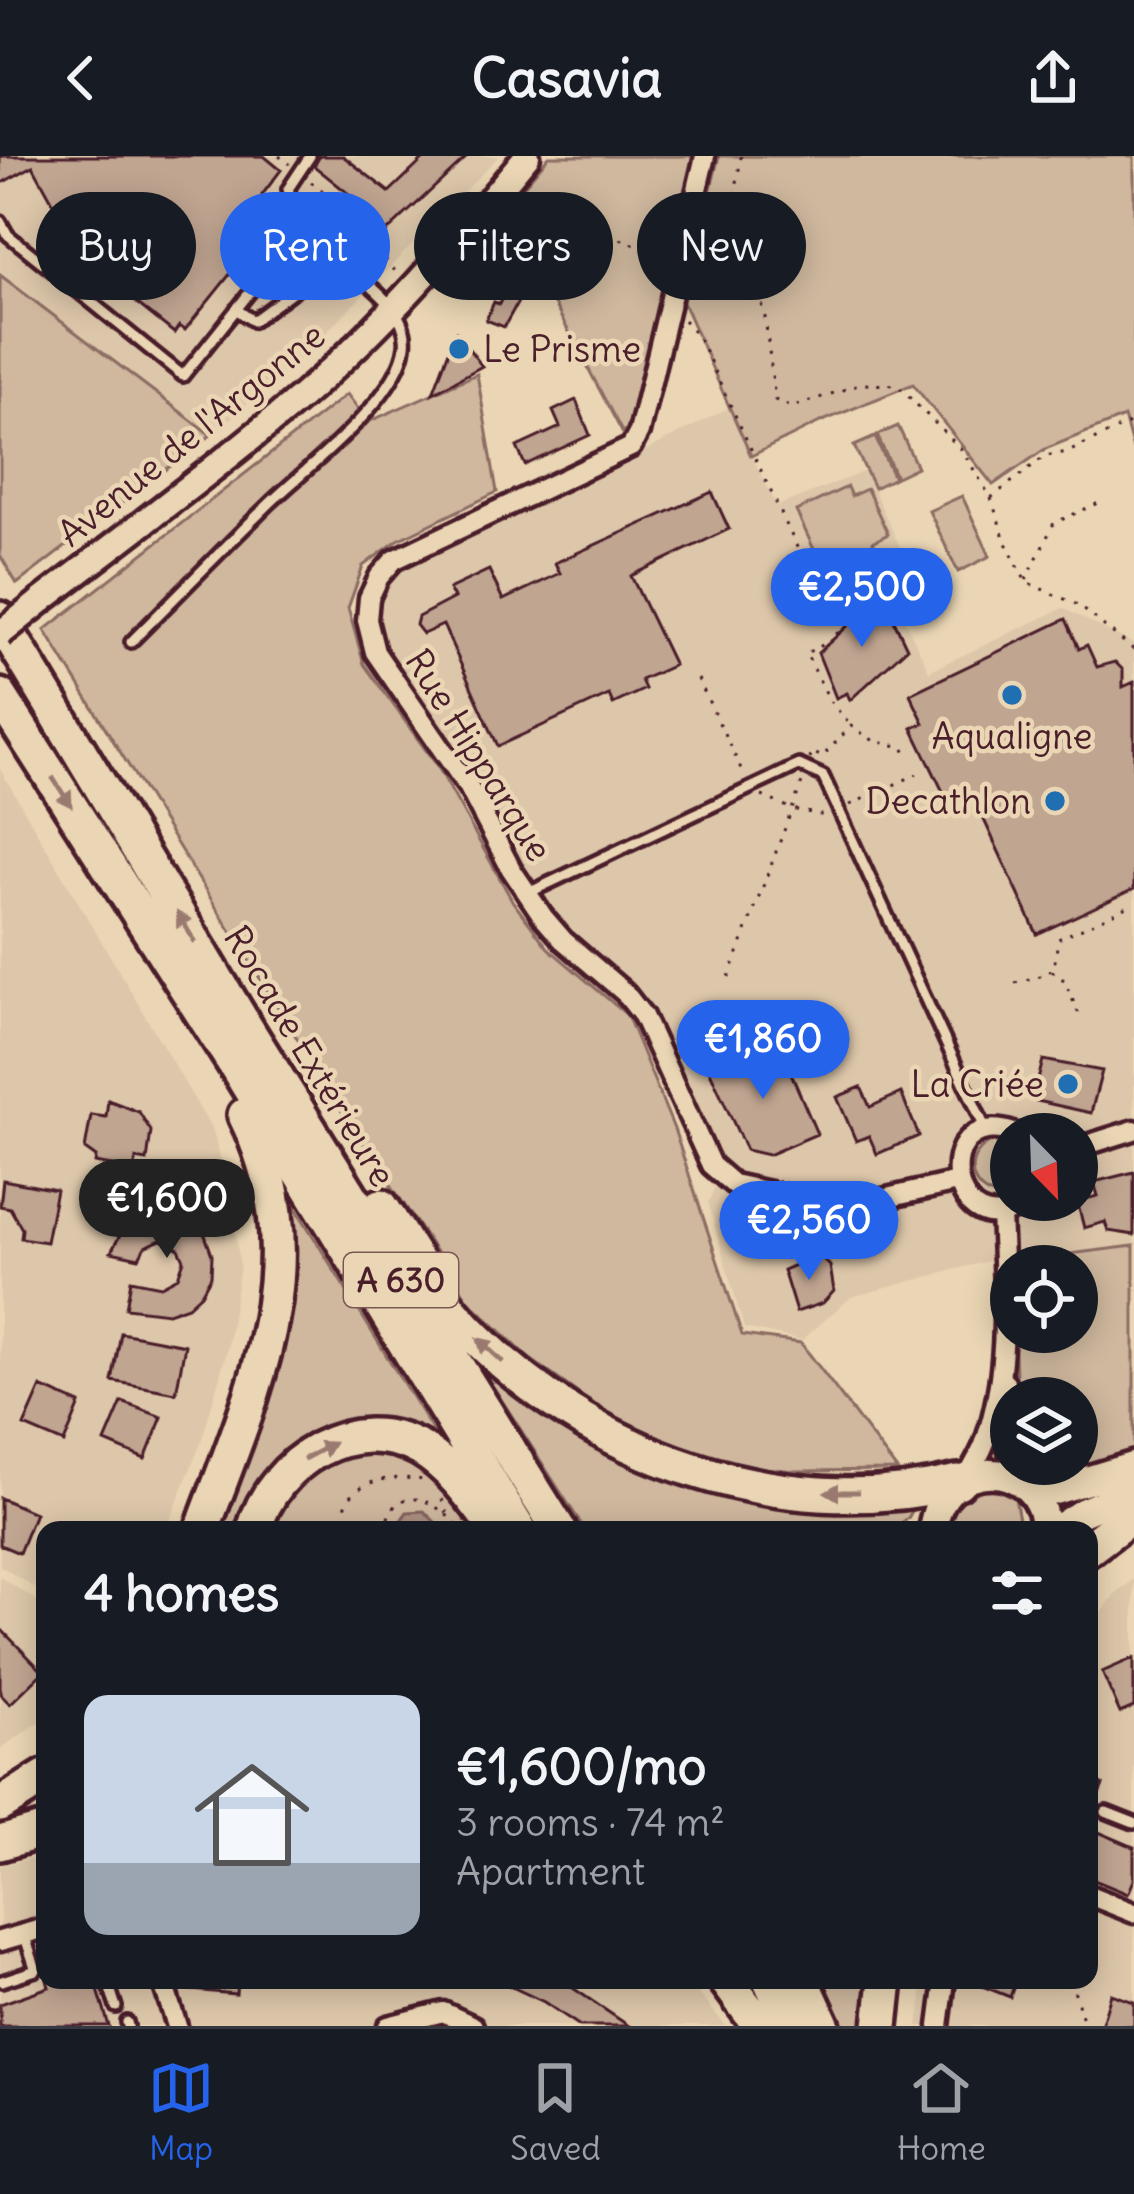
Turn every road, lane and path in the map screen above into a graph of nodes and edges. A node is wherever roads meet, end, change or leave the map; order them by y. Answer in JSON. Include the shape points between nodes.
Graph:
{"nodes":[{"id":1,"x":280,"y":156,"type":"edge"},
{"id":2,"x":310,"y":156,"type":"edge"},
{"id":3,"x":526,"y":156,"type":"edge"},
{"id":4,"x":706,"y":156,"type":"edge"},
{"id":5,"x":741,"y":156,"type":"edge"},
{"id":6,"x":297,"y":171,"type":"junction"},
{"id":7,"x":289,"y":192,"type":"edge"},
{"id":8,"x":697,"y":192,"type":"edge"},
{"id":9,"x":0,"y":221,"type":"edge"},
{"id":10,"x":412,"y":287,"type":"junction"},
{"id":11,"x":243,"y":300,"type":"edge"},
{"id":12,"x":281,"y":300,"type":"edge"},
{"id":13,"x":384,"y":300,"type":"edge"},
{"id":14,"x":670,"y":300,"type":"edge"},
{"id":15,"x":393,"y":308,"type":"junction"},
{"id":16,"x":236,"y":309,"type":"junction"},
{"id":17,"x":668,"y":310,"type":"junction"},
{"id":18,"x":1134,"y":421,"type":"edge"},
{"id":19,"x":991,"y":498,"type":"junction"},
{"id":20,"x":1103,"y":501,"type":"dead end"},
{"id":21,"x":1026,"y":582,"type":"junction"},
{"id":22,"x":0,"y":619,"type":"edge"},
{"id":23,"x":0,"y":634,"type":"edge"},
{"id":24,"x":131,"y":642,"type":"dead end"},
{"id":25,"x":1134,"y":650,"type":"edge"},
{"id":26,"x":0,"y":696,"type":"edge"},
{"id":27,"x":851,"y":726,"type":"junction"},
{"id":28,"x":908,"y":757,"type":"dead end"},
{"id":29,"x":807,"y":769,"type":"junction"},
{"id":30,"x":526,"y":894,"type":"junction"},
{"id":31,"x":1134,"y":904,"type":"edge"},
{"id":32,"x":1051,"y":970,"type":"junction"},
{"id":33,"x":729,"y":977,"type":"dead end"},
{"id":34,"x":1015,"y":982,"type":"dead end"},
{"id":35,"x":1082,"y":1018,"type":"dead end"},
{"id":36,"x":246,"y":1028,"type":"junction"},
{"id":37,"x":236,"y":1066,"type":"junction"},
{"id":38,"x":986,"y":1130,"type":"junction"},
{"id":39,"x":990,"y":1130,"type":"edge"},
{"id":40,"x":1134,"y":1130,"type":"edge"},
{"id":41,"x":1098,"y":1141,"type":"edge"},
{"id":42,"x":957,"y":1181,"type":"junction"},
{"id":43,"x":990,"y":1211,"type":"edge"},
{"id":44,"x":1001,"y":1221,"type":"edge"},
{"id":45,"x":1003,"y":1371,"type":"junction"},
{"id":46,"x":1004,"y":1377,"type":"edge"},
{"id":47,"x":1134,"y":1466,"type":"edge"},
{"id":48,"x":990,"y":1475,"type":"edge"},
{"id":49,"x":1098,"y":1477,"type":"edge"},
{"id":50,"x":963,"y":1479,"type":"junction"},
{"id":51,"x":424,"y":1480,"type":"dead end"},
{"id":52,"x":1024,"y":1485,"type":"edge"},
{"id":53,"x":1028,"y":1485,"type":"edge"},
{"id":54,"x":1072,"y":1485,"type":"edge"},
{"id":55,"x":1134,"y":1491,"type":"edge"},
{"id":56,"x":439,"y":1493,"type":"dead end"},
{"id":57,"x":447,"y":1514,"type":"junction"},
{"id":58,"x":1134,"y":1514,"type":"edge"},
{"id":59,"x":211,"y":1521,"type":"edge"},
{"id":60,"x":258,"y":1521,"type":"edge"},
{"id":61,"x":342,"y":1521,"type":"edge"},
{"id":62,"x":388,"y":1521,"type":"edge"},
{"id":63,"x":453,"y":1521,"type":"edge"},
{"id":64,"x":489,"y":1521,"type":"edge"},
{"id":65,"x":514,"y":1521,"type":"edge"},
{"id":66,"x":553,"y":1521,"type":"edge"},
{"id":67,"x":931,"y":1521,"type":"edge"},
{"id":68,"x":1043,"y":1521,"type":"edge"},
{"id":69,"x":1069,"y":1521,"type":"edge"},
{"id":70,"x":1098,"y":1541,"type":"edge"},
{"id":71,"x":36,"y":1783,"type":"edge"},
{"id":72,"x":0,"y":1805,"type":"edge"},
{"id":73,"x":1106,"y":1812,"type":"dead end"},
{"id":74,"x":36,"y":1822,"type":"edge"},
{"id":75,"x":1134,"y":1822,"type":"edge"},
{"id":76,"x":0,"y":1832,"type":"edge"},
{"id":77,"x":36,"y":1833,"type":"edge"},
{"id":78,"x":0,"y":1843,"type":"edge"},
{"id":79,"x":1098,"y":1899,"type":"edge"},
{"id":80,"x":1134,"y":1913,"type":"edge"},
{"id":81,"x":36,"y":1931,"type":"edge"},
{"id":82,"x":25,"y":1934,"type":"junction"},
{"id":83,"x":0,"y":1941,"type":"edge"},
{"id":84,"x":2,"y":1981,"type":"edge"},
{"id":85,"x":110,"y":1989,"type":"edge"},
{"id":86,"x":167,"y":1989,"type":"edge"},
{"id":87,"x":733,"y":1989,"type":"edge"},
{"id":88,"x":774,"y":1989,"type":"edge"},
{"id":89,"x":806,"y":1989,"type":"edge"},
{"id":90,"x":885,"y":1989,"type":"edge"},
{"id":91,"x":945,"y":1989,"type":"edge"},
{"id":92,"x":1074,"y":1989,"type":"edge"},
{"id":93,"x":116,"y":2007,"type":"dead end"},
{"id":94,"x":177,"y":2026,"type":"edge"},
{"id":95,"x":388,"y":2026,"type":"edge"},
{"id":96,"x":473,"y":2026,"type":"edge"},
{"id":97,"x":760,"y":2026,"type":"edge"},
{"id":98,"x":791,"y":2026,"type":"edge"},
{"id":99,"x":823,"y":2026,"type":"edge"},
{"id":100,"x":881,"y":2026,"type":"edge"},
{"id":101,"x":939,"y":2026,"type":"edge"},
{"id":102,"x":1085,"y":2026,"type":"edge"}],
"edges":[{"from":1,"to":6,"type":"path"},
{"from":2,"to":6,"type":"lane"},
{"from":3,"to":10,"type":"main road","name":"Avenue de l'Argonne"},
{"from":4,"to":8,"type":"street","name":"Rue Hipparque"},
{"from":5,"to":19,"type":"path","via":[[734,250],[764,309],[775,400],[792,407],[861,383],[897,385],[962,450]]},
{"from":6,"to":7,"type":"lane"},
{"from":6,"to":10,"type":"path","via":[[344,208]]},
{"from":9,"to":16,"type":"lane","via":[[183,376]]},
{"from":10,"to":15,"type":"main road","name":"Avenue de l'Argonne"},
{"from":11,"to":16,"type":"lane"},
{"from":12,"to":16,"type":"lane","via":[[253,321]]},
{"from":13,"to":15,"type":"lane"},
{"from":14,"to":17,"type":"street","name":"Rue Hipparque"},
{"from":15,"to":23,"type":"main road","name":"Avenue de l'Argonne","bridge":true,"via":[[301,397]]},
{"from":15,"to":24,"type":"lane","via":[[406,348],[355,427]]},
{"from":17,"to":27,"type":"path","via":[[699,338],[839,637],[806,652]]},
{"from":17,"to":30,"type":"street","name":"Rue Hipparque","via":[[631,447],[404,553],[369,598],[375,652],[470,790]]},
{"from":18,"to":19,"type":"path","via":[[1045,456]]},
{"from":19,"to":21,"type":"path"},
{"from":20,"to":21,"type":"path","via":[[1054,523]]},
{"from":21,"to":25,"type":"path","via":[[1078,605]]},
{"from":36,"to":22,"type":"highway","name":"Rocade Extérieure","number":"A 630","one_way":true},
{"from":26,"to":37,"type":"highway","number":"A 630","one_way":true},
{"from":27,"to":28,"type":"path","via":[[904,747]]},
{"from":27,"to":29,"type":"path","via":[[822,758],[812,752]]},
{"from":29,"to":30,"type":"lane","via":[[799,765]]},
{"from":29,"to":33,"type":"path"},
{"from":29,"to":38,"type":"lane","via":[[823,776]]},
{"from":30,"to":42,"type":"street","name":"Rue Hipparque","via":[[563,940],[635,1004],[720,1177],[842,1208]]},
{"from":31,"to":32,"type":"path","via":[[1058,939]]},
{"from":32,"to":34,"type":"path"},
{"from":32,"to":35,"type":"path"},
{"from":50,"to":36,"type":"highway","one_way":true,"via":[[857,1492],[760,1487],[614,1440],[515,1372],[461,1323],[284,1058]]},
{"from":36,"to":66,"type":"highway","name":"Rocade Extérieure","number":"A 630"},
{"from":37,"to":59,"type":"highway","via":[[240,1105],[275,1208],[277,1288],[258,1402]]},
{"from":37,"to":65,"type":"highway","number":"A 630"},
{"from":38,"to":39,"type":"street"},
{"from":38,"to":42,"type":"street","via":[[958,1156]]},
{"from":40,"to":41,"type":"street"},
{"from":42,"to":43,"type":"street","via":[[973,1206]]},
{"from":44,"to":45,"type":"street"},
{"from":45,"to":46,"type":"street"},
{"from":45,"to":50,"type":"street","via":[[985,1445]]},
{"from":47,"to":49,"type":"main road"},
{"from":48,"to":50,"type":"main road"},
{"from":50,"to":67,"type":"main road"},
{"from":51,"to":61,"type":"path","via":[[361,1488]]},
{"from":52,"to":68,"type":"main road"},
{"from":53,"to":54,"type":"main road"},
{"from":55,"to":69,"type":"main road"},
{"from":56,"to":57,"type":"path"},
{"from":57,"to":62,"type":"path","via":[[412,1498],[396,1505]]},
{"from":57,"to":63,"type":"path"},
{"from":58,"to":70,"type":"highway"},
{"from":60,"to":64,"type":"highway","one_way":true,"via":[[291,1468],[325,1446],[371,1436],[421,1449]]},
{"from":71,"to":72,"type":"highway"},
{"from":73,"to":75,"type":"lane"},
{"from":74,"to":76,"type":"main road"},
{"from":77,"to":78,"type":"highway"},
{"from":79,"to":80,"type":"street"},
{"from":81,"to":82,"type":"street"},
{"from":82,"to":83,"type":"street"},
{"from":82,"to":84,"type":"lane","via":[[36,1970]]},
{"from":85,"to":93,"type":"lane"},
{"from":86,"to":94,"type":"street"},
{"from":87,"to":97,"type":"highway"},
{"from":88,"to":98,"type":"highway"},
{"from":89,"to":99,"type":"highway"},
{"from":90,"to":100,"type":"highway"},
{"from":91,"to":101,"type":"street"},
{"from":92,"to":102,"type":"path"},
{"from":95,"to":96,"type":"street","via":[[443,2012]]}]}
